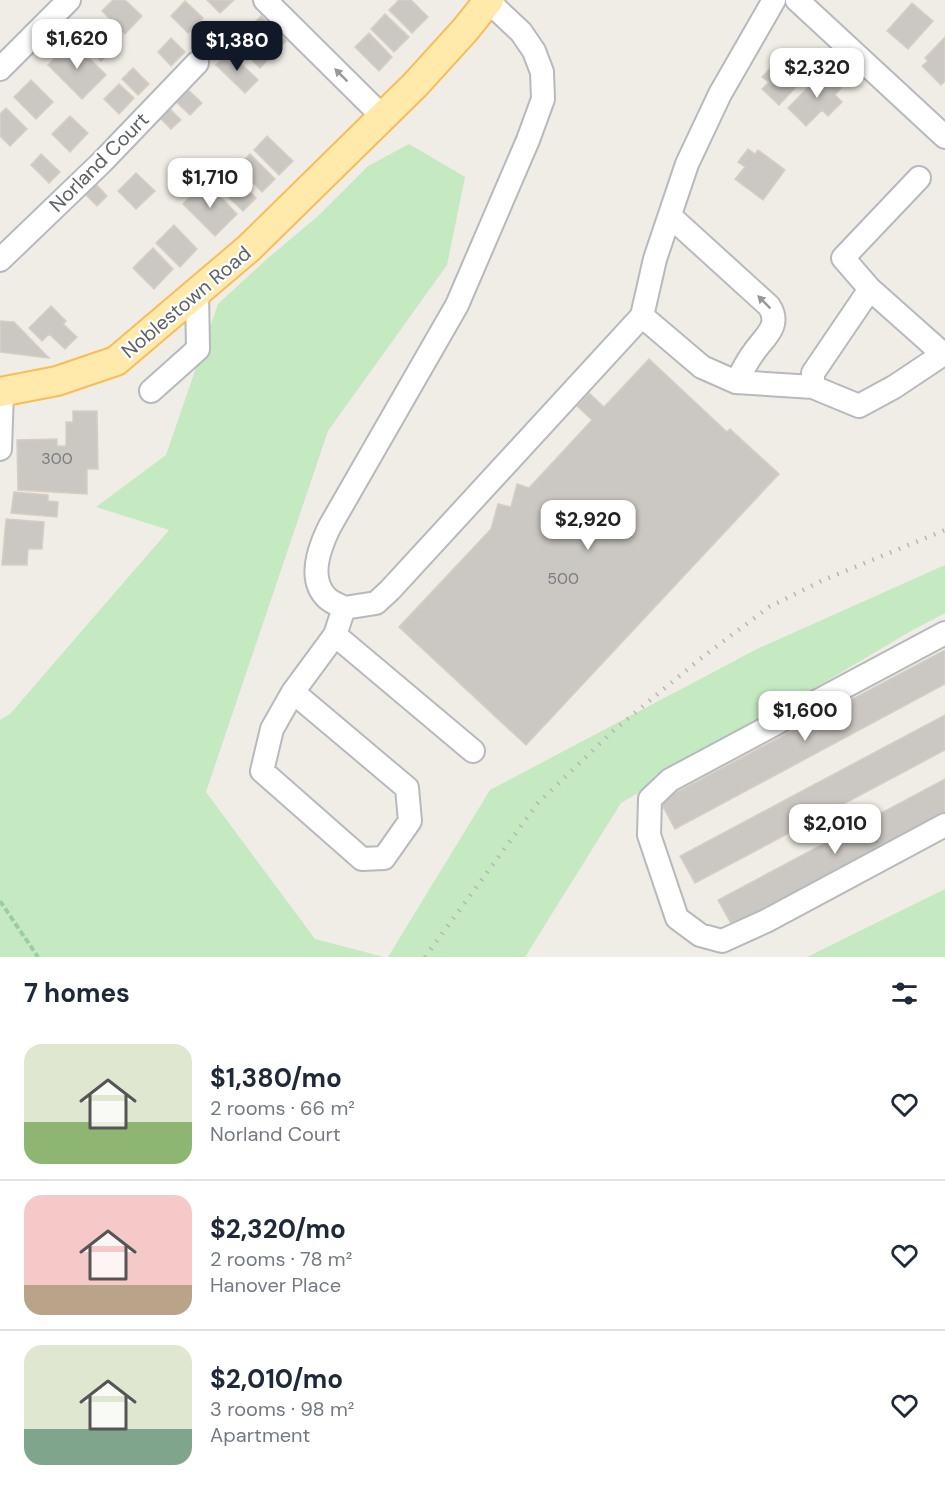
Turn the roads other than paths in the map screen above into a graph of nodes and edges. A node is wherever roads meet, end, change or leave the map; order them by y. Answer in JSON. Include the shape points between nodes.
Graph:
{"nodes":[{"id":1,"x":69,"y":0,"type":"edge"},
{"id":2,"x":265,"y":0,"type":"edge"},
{"id":3,"x":488,"y":0,"type":"edge"},
{"id":4,"x":774,"y":0,"type":"edge"},
{"id":5,"x":797,"y":0,"type":"edge"},
{"id":6,"x":197,"y":63,"type":"dead end"},
{"id":7,"x":0,"y":69,"type":"edge"},
{"id":8,"x":382,"y":117,"type":"junction"},
{"id":9,"x":945,"y":137,"type":"edge"},
{"id":10,"x":919,"y":178,"type":"dead end"},
{"id":11,"x":670,"y":216,"type":"junction"},
{"id":12,"x":0,"y":260,"type":"edge"},
{"id":13,"x":870,"y":289,"type":"junction"},
{"id":14,"x":197,"y":292,"type":"junction"},
{"id":15,"x":642,"y":316,"type":"junction"},
{"id":16,"x":944,"y":353,"type":"edge"},
{"id":17,"x":736,"y":382,"type":"junction"},
{"id":18,"x":813,"y":387,"type":"junction"},
{"id":19,"x":151,"y":391,"type":"dead end"},
{"id":20,"x":1,"y":392,"type":"edge"},
{"id":21,"x":0,"y":449,"type":"edge"},
{"id":22,"x":344,"y":608,"type":"junction"},
{"id":23,"x":945,"y":633,"type":"edge"},
{"id":24,"x":335,"y":634,"type":"junction"},
{"id":25,"x":293,"y":692,"type":"junction"},
{"id":26,"x":473,"y":751,"type":"dead end"},
{"id":27,"x":945,"y":825,"type":"edge"}],
"edges":[{"from":1,"to":7,"type":"street"},
{"from":8,"to":2,"type":"street","one_way":true},
{"from":3,"to":8,"type":"main road","name":"Noblestown Road","via":[[439,59]]},
{"from":3,"to":22,"type":"street","via":[[521,32],[534,51],[542,72],[543,99],[456,305],[321,546],[317,566],[320,585],[327,598]]},
{"from":4,"to":11,"type":"street","via":[[720,94],[687,164]]},
{"from":5,"to":9,"type":"street"},
{"from":6,"to":12,"type":"street","name":"Norland Court"},
{"from":8,"to":14,"type":"main road","name":"Noblestown Road","via":[[249,248]]},
{"from":10,"to":13,"type":"street","via":[[843,258]]},
{"from":11,"to":15,"type":"street"},
{"from":17,"to":11,"type":"street","one_way":true,"via":[[773,327],[774,313]]},
{"from":13,"to":16,"type":"street"},
{"from":13,"to":18,"type":"street","via":[[813,373]]},
{"from":14,"to":19,"type":"street","via":[[198,349]]},
{"from":14,"to":20,"type":"main road","name":"Noblestown Road","via":[[116,361],[57,381]]},
{"from":15,"to":17,"type":"street","via":[[702,367]]},
{"from":15,"to":22,"type":"street","via":[[390,590],[376,603]]},
{"from":16,"to":18,"type":"street","via":[[859,406]]},
{"from":17,"to":18,"type":"street"},
{"from":20,"to":21,"type":"street"},
{"from":22,"to":24,"type":"street"},
{"from":23,"to":27,"type":"street","via":[[670,780],[650,799],[649,835],[677,918],[700,935],[722,941]]},
{"from":24,"to":25,"type":"street"},
{"from":24,"to":26,"type":"street"},
{"from":25,"to":25,"type":"street","via":[[272,729],[262,771],[362,859],[384,858],[410,822],[407,788]]}]}
